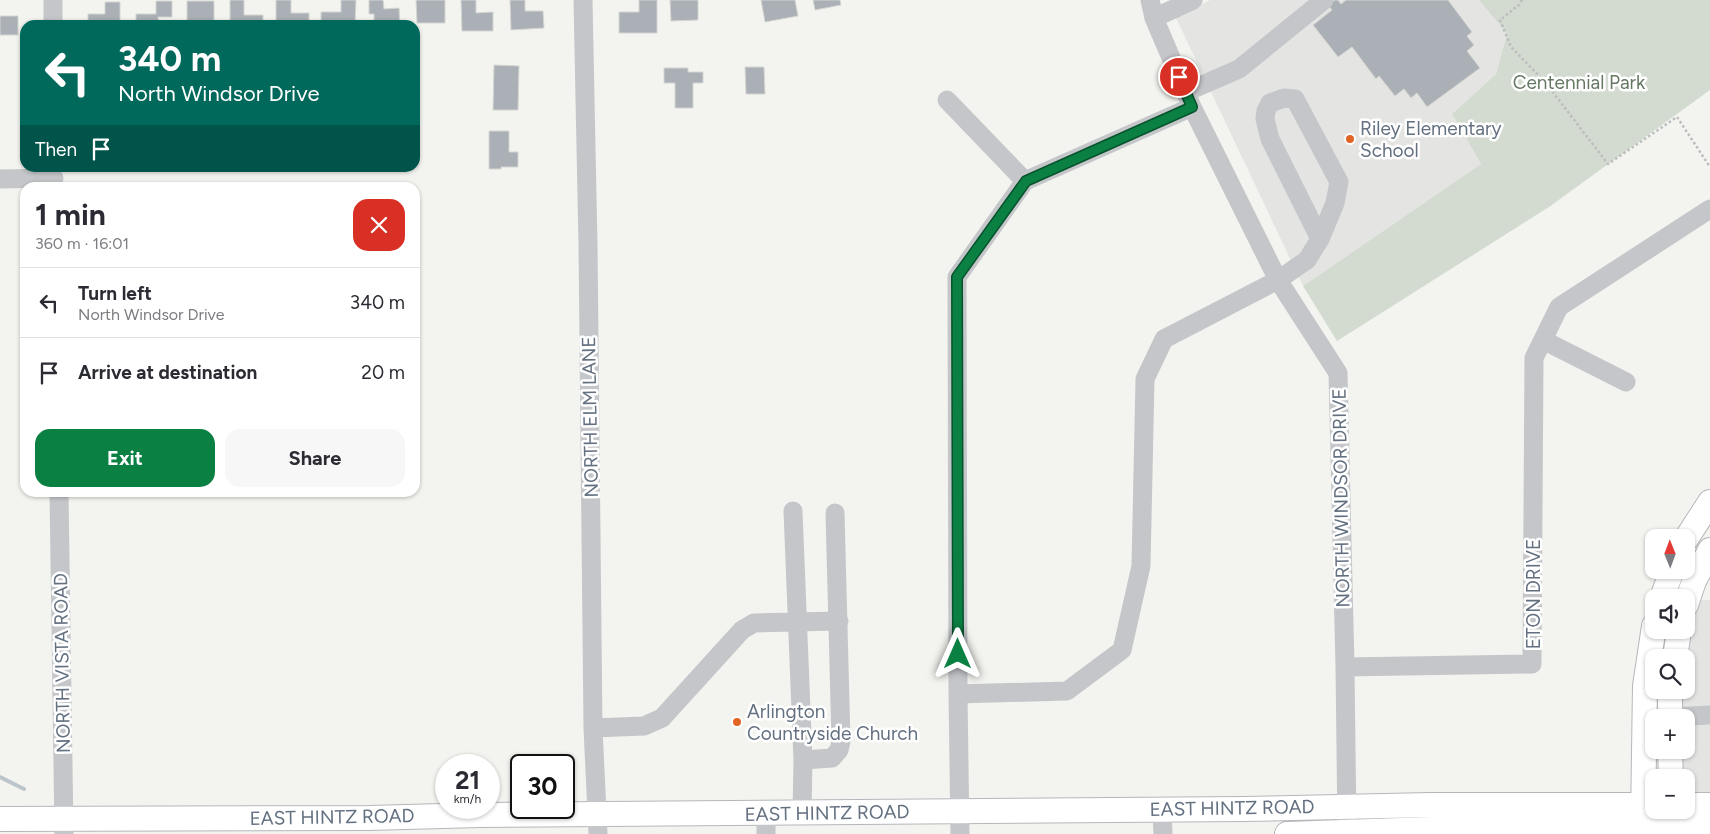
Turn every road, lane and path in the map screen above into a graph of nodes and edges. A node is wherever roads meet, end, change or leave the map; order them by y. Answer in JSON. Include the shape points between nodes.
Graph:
{"nodes":[{"id":1,"x":53,"y":0,"type":"edge"},
{"id":2,"x":583,"y":0,"type":"edge"},
{"id":3,"x":1192,"y":0,"type":"edge"},
{"id":4,"x":1324,"y":0,"type":"edge"},
{"id":5,"x":1522,"y":0,"type":"edge"},
{"id":6,"x":1152,"y":9,"type":"edge"},
{"id":7,"x":53,"y":20,"type":"edge"},
{"id":8,"x":1189,"y":99,"type":"junction"},
{"id":9,"x":947,"y":100,"type":"dead end"},
{"id":10,"x":1710,"y":167,"type":"edge"},
{"id":11,"x":54,"y":178,"type":"edge"},
{"id":12,"x":0,"y":179,"type":"edge"},
{"id":13,"x":1026,"y":181,"type":"junction"},
{"id":14,"x":1710,"y":209,"type":"edge"},
{"id":15,"x":1320,"y":239,"type":"junction"},
{"id":16,"x":1278,"y":280,"type":"junction"},
{"id":17,"x":1543,"y":340,"type":"junction"},
{"id":18,"x":1626,"y":382,"type":"dead end"},
{"id":19,"x":59,"y":497,"type":"edge"},
{"id":20,"x":1710,"y":502,"type":"edge"},
{"id":21,"x":794,"y":510,"type":"dead end"},
{"id":22,"x":835,"y":513,"type":"dead end"},
{"id":23,"x":1692,"y":529,"type":"edge"},
{"id":24,"x":1710,"y":550,"type":"edge"},
{"id":25,"x":1691,"y":589,"type":"edge"},
{"id":26,"x":839,"y":621,"type":"junction"},
{"id":27,"x":798,"y":622,"type":"junction"},
{"id":28,"x":1652,"y":639,"type":"edge"},
{"id":29,"x":1345,"y":667,"type":"junction"},
{"id":30,"x":958,"y":694,"type":"junction"},
{"id":31,"x":1695,"y":716,"type":"edge"},
{"id":32,"x":1710,"y":716,"type":"edge"},
{"id":33,"x":593,"y":728,"type":"junction"},
{"id":34,"x":803,"y":760,"type":"junction"},
{"id":35,"x":1647,"y":769,"type":"edge"},
{"id":36,"x":1645,"y":805,"type":"edge"},
{"id":37,"x":1695,"y":805,"type":"edge"},
{"id":38,"x":1710,"y":805,"type":"edge"},
{"id":39,"x":1345,"y":807,"type":"junction"},
{"id":40,"x":960,"y":810,"type":"junction"},
{"id":41,"x":1162,"y":810,"type":"junction"},
{"id":42,"x":802,"y":813,"type":"junction"},
{"id":43,"x":0,"y":819,"type":"edge"},
{"id":44,"x":1646,"y":819,"type":"edge"},
{"id":45,"x":598,"y":824,"type":"edge"},
{"id":46,"x":766,"y":824,"type":"edge"},
{"id":47,"x":1671,"y":824,"type":"edge"},
{"id":48,"x":64,"y":826,"type":"edge"},
{"id":49,"x":257,"y":826,"type":"edge"},
{"id":50,"x":1710,"y":829,"type":"edge"},
{"id":51,"x":1346,"y":831,"type":"junction"},
{"id":52,"x":1432,"y":832,"type":"edge"},
{"id":53,"x":1644,"y":832,"type":"edge"},
{"id":54,"x":960,"y":834,"type":"edge"},
{"id":55,"x":1163,"y":834,"type":"edge"},
{"id":56,"x":1287,"y":834,"type":"edge"}],
"edges":[{"from":1,"to":7,"type":"street"},
{"from":2,"to":33,"type":"street","name":"NORTH ELM LANE"},
{"from":3,"to":6,"type":"street"},
{"from":4,"to":8,"type":"street","via":[[1239,69]]},
{"from":5,"to":10,"type":"path","via":[[1500,20],[1511,47],[1544,82],[1608,164],[1677,117]]},
{"from":6,"to":8,"type":"street","name":"NORTH WINDSOR DRIVE"},
{"from":8,"to":13,"type":"street"},
{"from":8,"to":16,"type":"street","name":"NORTH WINDSOR DRIVE"},
{"from":9,"to":13,"type":"street"},
{"from":11,"to":12,"type":"street"},
{"from":13,"to":30,"type":"street","via":[[957,277]]},
{"from":14,"to":17,"type":"street","name":"ETON DRIVE","via":[[1559,307]]},
{"from":15,"to":15,"type":"street","via":[[1335,203],[1339,182],[1295,99],[1284,98],[1270,103],[1266,111],[1270,139]]},
{"from":15,"to":16,"type":"street","via":[[1307,260]]},
{"from":16,"to":29,"type":"street","name":"NORTH WINDSOR DRIVE","via":[[1338,373]]},
{"from":16,"to":30,"type":"street","via":[[1164,339],[1145,378],[1141,566],[1122,650],[1067,691]]},
{"from":17,"to":18,"type":"street"},
{"from":17,"to":29,"type":"street","name":"ETON DRIVE","via":[[1534,358],[1532,664]]},
{"from":19,"to":48,"type":"street","name":"NORTH VISTA ROAD"},
{"from":20,"to":23,"type":"main road"},
{"from":21,"to":27,"type":"street"},
{"from":22,"to":26,"type":"street"},
{"from":24,"to":25,"type":"main road"},
{"from":26,"to":27,"type":"street"},
{"from":26,"to":34,"type":"street","via":[[839,750],[832,758]]},
{"from":27,"to":33,"type":"street","via":[[754,623],[742,630],[662,718],[644,726]]},
{"from":27,"to":34,"type":"street"},
{"from":28,"to":35,"type":"main road","via":[[1646,686]]},
{"from":29,"to":39,"type":"street","name":"NORTH WINDSOR DRIVE"},
{"from":30,"to":40,"type":"street"},
{"from":31,"to":32,"type":"street"},
{"from":33,"to":45,"type":"street","name":"NORTH ELM LANE"},
{"from":34,"to":42,"type":"street"},
{"from":36,"to":39,"type":"main road","name":"EAST HINTZ ROAD"},
{"from":37,"to":38,"type":"main road"},
{"from":39,"to":41,"type":"main road","name":"EAST HINTZ ROAD"},
{"from":39,"to":51,"type":"street","name":"NORTH WINDSOR DRIVE"},
{"from":40,"to":41,"type":"main road","name":"EAST HINTZ ROAD"},
{"from":40,"to":42,"type":"main road","name":"EAST HINTZ ROAD"},
{"from":40,"to":54,"type":"street"},
{"from":41,"to":55,"type":"street"},
{"from":42,"to":46,"type":"main road","name":"EAST HINTZ ROAD"},
{"from":43,"to":48,"type":"main road","name":"EAST HINTZ ROAD"},
{"from":44,"to":53,"type":"main road"},
{"from":45,"to":46,"type":"main road","name":"EAST HINTZ ROAD"},
{"from":45,"to":49,"type":"main road","name":"EAST HINTZ ROAD"},
{"from":47,"to":50,"type":"main road","name":"EAST HINTZ ROAD"},
{"from":47,"to":53,"type":"main road","name":"EAST HINTZ ROAD"},
{"from":48,"to":49,"type":"main road","name":"EAST HINTZ ROAD"},
{"from":51,"to":52,"type":"main road","name":"EAST HINTZ ROAD"},
{"from":51,"to":56,"type":"main road","name":"EAST HINTZ ROAD"},
{"from":52,"to":53,"type":"main road","name":"EAST HINTZ ROAD"}]}
